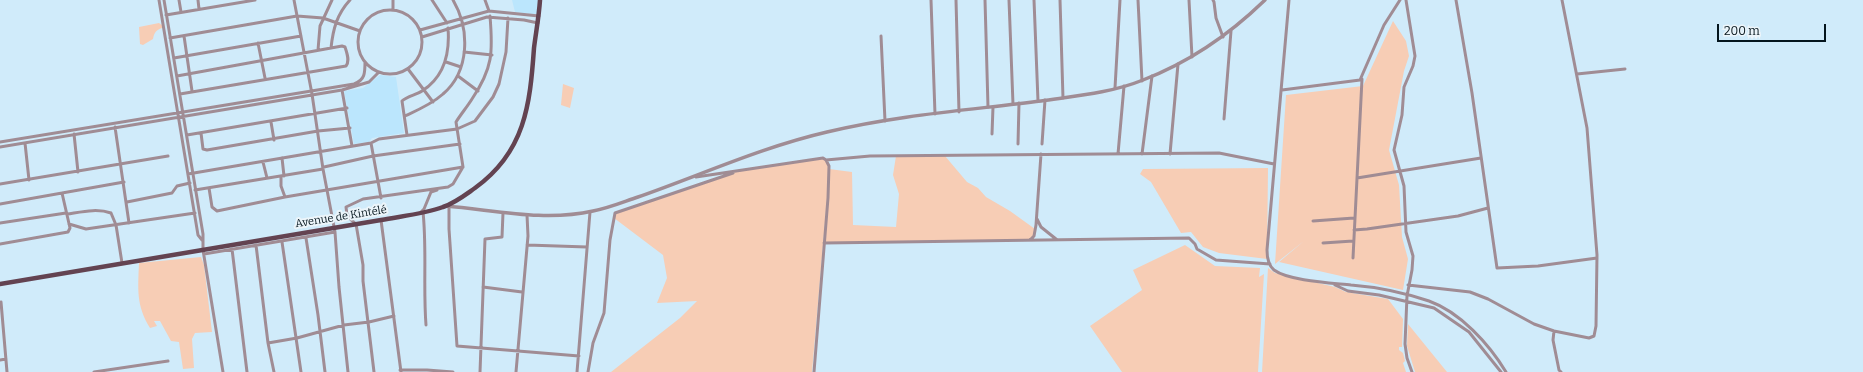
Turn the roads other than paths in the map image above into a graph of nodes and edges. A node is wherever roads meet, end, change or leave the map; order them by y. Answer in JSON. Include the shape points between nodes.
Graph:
{"nodes":[{"id":1,"x":159,"y":0,"type":"edge"},
{"id":2,"x":164,"y":0,"type":"edge"},
{"id":3,"x":179,"y":0,"type":"edge"},
{"id":4,"x":198,"y":0,"type":"edge"},
{"id":5,"x":250,"y":0,"type":"edge"},
{"id":6,"x":254,"y":0,"type":"edge"},
{"id":7,"x":294,"y":0,"type":"edge"},
{"id":8,"x":298,"y":0,"type":"edge"},
{"id":9,"x":332,"y":0,"type":"edge"},
{"id":10,"x":350,"y":0,"type":"edge"},
{"id":11,"x":393,"y":0,"type":"edge"},
{"id":12,"x":432,"y":0,"type":"edge"},
{"id":13,"x":453,"y":0,"type":"edge"},
{"id":14,"x":485,"y":0,"type":"edge"},
{"id":15,"x":540,"y":0,"type":"edge"},
{"id":16,"x":931,"y":0,"type":"edge"},
{"id":17,"x":956,"y":0,"type":"edge"},
{"id":18,"x":984,"y":0,"type":"edge"},
{"id":19,"x":1008,"y":0,"type":"edge"},
{"id":20,"x":1034,"y":0,"type":"edge"},
{"id":21,"x":1060,"y":0,"type":"edge"},
{"id":22,"x":1120,"y":0,"type":"edge"},
{"id":23,"x":1138,"y":0,"type":"edge"},
{"id":24,"x":1189,"y":0,"type":"edge"},
{"id":25,"x":1212,"y":0,"type":"edge"},
{"id":26,"x":1265,"y":0,"type":"edge"},
{"id":27,"x":1289,"y":0,"type":"edge"},
{"id":28,"x":1400,"y":0,"type":"edge"},
{"id":29,"x":1406,"y":0,"type":"edge"},
{"id":30,"x":1456,"y":0,"type":"edge"},
{"id":31,"x":1562,"y":0,"type":"edge"},
{"id":32,"x":295,"y":4,"type":"junction"},
{"id":33,"x":199,"y":9,"type":"junction"},
{"id":34,"x":393,"y":10,"type":"junction"},
{"id":35,"x":489,"y":11,"type":"junction"},
{"id":36,"x":181,"y":12,"type":"junction"},
{"id":37,"x":166,"y":15,"type":"junction"},
{"id":38,"x":297,"y":16,"type":"junction"},
{"id":39,"x":490,"y":16,"type":"junction"},
{"id":40,"x":539,"y":16,"type":"junction"},
{"id":41,"x":323,"y":18,"type":"junction"},
{"id":42,"x":461,"y":18,"type":"junction"},
{"id":43,"x":508,"y":18,"type":"junction"},
{"id":44,"x":335,"y":23,"type":"junction"},
{"id":45,"x":447,"y":23,"type":"junction"},
{"id":46,"x":538,"y":23,"type":"junction"},
{"id":47,"x":463,"y":24,"type":"junction"},
{"id":48,"x":448,"y":28,"type":"junction"},
{"id":49,"x":420,"y":30,"type":"junction"},
{"id":50,"x":360,"y":31,"type":"junction"},
{"id":51,"x":1231,"y":31,"type":"junction"},
{"id":52,"x":184,"y":36,"type":"junction"},
{"id":53,"x":301,"y":36,"type":"junction"},
{"id":54,"x":881,"y":36,"type":"dead end"},
{"id":55,"x":422,"y":37,"type":"junction"},
{"id":56,"x":166,"y":38,"type":"junction"},
{"id":57,"x":170,"y":38,"type":"junction"},
{"id":58,"x":1223,"y":38,"type":"junction"},
{"id":59,"x":258,"y":43,"type":"junction"},
{"id":60,"x":331,"y":48,"type":"junction"},
{"id":61,"x":318,"y":50,"type":"junction"},
{"id":62,"x":464,"y":52,"type":"junction"},
{"id":63,"x":304,"y":54,"type":"junction"},
{"id":64,"x":187,"y":55,"type":"junction"},
{"id":65,"x":492,"y":55,"type":"junction"},
{"id":66,"x":1192,"y":57,"type":"junction"},
{"id":67,"x":174,"y":58,"type":"junction"},
{"id":68,"x":262,"y":60,"type":"junction"},
{"id":69,"x":365,"y":62,"type":"junction"},
{"id":70,"x":446,"y":62,"type":"junction"},
{"id":71,"x":1178,"y":64,"type":"junction"},
{"id":72,"x":461,"y":67,"type":"junction"},
{"id":73,"x":408,"y":69,"type":"junction"},
{"id":74,"x":1625,"y":69,"type":"dead end"},
{"id":75,"x":379,"y":72,"type":"junction"},
{"id":76,"x":191,"y":73,"type":"junction"},
{"id":77,"x":308,"y":73,"type":"junction"},
{"id":78,"x":1577,"y":74,"type":"junction"},
{"id":79,"x":176,"y":76,"type":"junction"},
{"id":80,"x":458,"y":76,"type":"junction"},
{"id":81,"x":1152,"y":76,"type":"junction"},
{"id":82,"x":265,"y":78,"type":"junction"},
{"id":83,"x":1362,"y":79,"type":"junction"},
{"id":84,"x":1142,"y":81,"type":"junction"},
{"id":85,"x":1124,"y":86,"type":"junction"},
{"id":86,"x":1115,"y":88,"type":"junction"},
{"id":87,"x":342,"y":90,"type":"junction"},
{"id":88,"x":424,"y":90,"type":"junction"},
{"id":89,"x":1282,"y":90,"type":"junction"},
{"id":90,"x":192,"y":91,"type":"junction"},
{"id":91,"x":478,"y":91,"type":"junction"},
{"id":92,"x":312,"y":93,"type":"junction"},
{"id":93,"x":180,"y":94,"type":"junction"},
{"id":94,"x":1063,"y":98,"type":"junction"},
{"id":95,"x":1045,"y":100,"type":"junction"},
{"id":96,"x":1038,"y":101,"type":"junction"},
{"id":97,"x":433,"y":102,"type":"junction"},
{"id":98,"x":1019,"y":103,"type":"junction"},
{"id":99,"x":1013,"y":104,"type":"junction"},
{"id":100,"x":993,"y":107,"type":"junction"},
{"id":101,"x":347,"y":108,"type":"junction"},
{"id":102,"x":988,"y":108,"type":"junction"},
{"id":103,"x":183,"y":111,"type":"junction"},
{"id":104,"x":178,"y":112,"type":"junction"},
{"id":105,"x":315,"y":112,"type":"junction"},
{"id":106,"x":960,"y":112,"type":"junction"},
{"id":107,"x":935,"y":114,"type":"junction"},
{"id":108,"x":179,"y":116,"type":"junction"},
{"id":109,"x":184,"y":116,"type":"junction"},
{"id":110,"x":405,"y":116,"type":"junction"},
{"id":111,"x":1224,"y":119,"type":"dead end"},
{"id":112,"x":885,"y":121,"type":"junction"},
{"id":113,"x":271,"y":122,"type":"junction"},
{"id":114,"x":114,"y":127,"type":"junction"},
{"id":115,"x":350,"y":128,"type":"junction"},
{"id":116,"x":457,"y":128,"type":"junction"},
{"id":117,"x":318,"y":131,"type":"junction"},
{"id":118,"x":201,"y":133,"type":"junction"},
{"id":119,"x":74,"y":134,"type":"junction"},
{"id":120,"x":992,"y":134,"type":"dead end"},
{"id":121,"x":187,"y":135,"type":"junction"},
{"id":122,"x":408,"y":135,"type":"junction"},
{"id":123,"x":274,"y":140,"type":"junction"},
{"id":124,"x":0,"y":142,"type":"edge"},
{"id":125,"x":25,"y":143,"type":"junction"},
{"id":126,"x":371,"y":143,"type":"junction"},
{"id":127,"x":460,"y":144,"type":"junction"},
{"id":128,"x":1018,"y":144,"type":"dead end"},
{"id":129,"x":1042,"y":144,"type":"dead end"},
{"id":130,"x":352,"y":146,"type":"junction"},
{"id":131,"x":0,"y":147,"type":"edge"},
{"id":132,"x":321,"y":151,"type":"junction"},
{"id":133,"x":1041,"y":154,"type":"junction"},
{"id":134,"x":1118,"y":154,"type":"junction"},
{"id":135,"x":1142,"y":154,"type":"junction"},
{"id":136,"x":1170,"y":154,"type":"junction"},
{"id":137,"x":168,"y":156,"type":"dead end"},
{"id":138,"x":373,"y":156,"type":"junction"},
{"id":139,"x":282,"y":158,"type":"junction"},
{"id":140,"x":1481,"y":158,"type":"junction"},
{"id":141,"x":826,"y":160,"type":"junction"},
{"id":142,"x":263,"y":162,"type":"junction"},
{"id":143,"x":120,"y":163,"type":"junction"},
{"id":144,"x":1274,"y":164,"type":"junction"},
{"id":145,"x":463,"y":167,"type":"junction"},
{"id":146,"x":324,"y":168,"type":"junction"},
{"id":147,"x":738,"y":171,"type":"junction"},
{"id":148,"x":78,"y":172,"type":"junction"},
{"id":149,"x":1399,"y":172,"type":"junction"},
{"id":150,"x":193,"y":173,"type":"junction"},
{"id":151,"x":188,"y":174,"type":"junction"},
{"id":152,"x":283,"y":176,"type":"junction"},
{"id":153,"x":692,"y":177,"type":"junction"},
{"id":154,"x":267,"y":178,"type":"junction"},
{"id":155,"x":1357,"y":178,"type":"junction"},
{"id":156,"x":29,"y":180,"type":"junction"},
{"id":157,"x":378,"y":181,"type":"junction"},
{"id":158,"x":124,"y":182,"type":"junction"},
{"id":159,"x":190,"y":183,"type":"junction"},
{"id":160,"x":0,"y":184,"type":"edge"},
{"id":161,"x":448,"y":187,"type":"junction"},
{"id":162,"x":209,"y":188,"type":"junction"},
{"id":163,"x":195,"y":190,"type":"junction"},
{"id":164,"x":327,"y":190,"type":"junction"},
{"id":165,"x":62,"y":193,"type":"junction"},
{"id":166,"x":285,"y":197,"type":"junction"},
{"id":167,"x":381,"y":198,"type":"junction"},
{"id":168,"x":127,"y":202,"type":"junction"},
{"id":169,"x":0,"y":204,"type":"edge"},
{"id":170,"x":447,"y":206,"type":"junction"},
{"id":171,"x":1488,"y":208,"type":"junction"},
{"id":172,"x":421,"y":212,"type":"junction"},
{"id":173,"x":590,"y":212,"type":"junction"},
{"id":174,"x":67,"y":213,"type":"junction"},
{"id":175,"x":195,"y":213,"type":"junction"},
{"id":176,"x":503,"y":213,"type":"junction"},
{"id":177,"x":527,"y":215,"type":"junction"},
{"id":178,"x":1036,"y":217,"type":"junction"},
{"id":179,"x":1354,"y":218,"type":"junction"},
{"id":180,"x":381,"y":220,"type":"junction"},
{"id":181,"x":1313,"y":221,"type":"dead end"},
{"id":182,"x":129,"y":223,"type":"junction"},
{"id":183,"x":1405,"y":223,"type":"junction"},
{"id":184,"x":0,"y":224,"type":"edge"},
{"id":185,"x":69,"y":224,"type":"junction"},
{"id":186,"x":356,"y":224,"type":"junction"},
{"id":187,"x":116,"y":225,"type":"junction"},
{"id":188,"x":335,"y":230,"type":"junction"},
{"id":189,"x":1354,"y":230,"type":"junction"},
{"id":190,"x":306,"y":238,"type":"junction"},
{"id":191,"x":1030,"y":240,"type":"junction"},
{"id":192,"x":1057,"y":240,"type":"junction"},
{"id":193,"x":202,"y":241,"type":"junction"},
{"id":194,"x":1354,"y":241,"type":"junction"},
{"id":195,"x":282,"y":242,"type":"junction"},
{"id":196,"x":824,"y":243,"type":"junction"},
{"id":197,"x":1324,"y":243,"type":"dead end"},
{"id":198,"x":0,"y":244,"type":"edge"},
{"id":199,"x":527,"y":245,"type":"junction"},
{"id":200,"x":256,"y":246,"type":"junction"},
{"id":201,"x":587,"y":247,"type":"junction"},
{"id":202,"x":232,"y":249,"type":"junction"},
{"id":203,"x":204,"y":252,"type":"junction"},
{"id":204,"x":1353,"y":258,"type":"dead end"},
{"id":205,"x":1597,"y":258,"type":"junction"},
{"id":206,"x":122,"y":263,"type":"junction"},
{"id":207,"x":1270,"y":264,"type":"junction"},
{"id":208,"x":0,"y":284,"type":"edge"},
{"id":209,"x":1333,"y":284,"type":"junction"},
{"id":210,"x":1408,"y":285,"type":"junction"},
{"id":211,"x":483,"y":288,"type":"junction"},
{"id":212,"x":522,"y":292,"type":"junction"},
{"id":213,"x":1407,"y":296,"type":"junction"},
{"id":214,"x":1407,"y":300,"type":"junction"},
{"id":215,"x":1,"y":302,"type":"dead end"},
{"id":216,"x":394,"y":316,"type":"junction"},
{"id":217,"x":369,"y":322,"type":"junction"},
{"id":218,"x":344,"y":325,"type":"junction"},
{"id":219,"x":426,"y":325,"type":"dead end"},
{"id":220,"x":320,"y":331,"type":"junction"},
{"id":221,"x":1554,"y":331,"type":"junction"},
{"id":222,"x":297,"y":338,"type":"junction"},
{"id":223,"x":268,"y":343,"type":"junction"},
{"id":224,"x":482,"y":347,"type":"junction"},
{"id":225,"x":518,"y":350,"type":"junction"},
{"id":226,"x":579,"y":356,"type":"junction"},
{"id":227,"x":6,"y":359,"type":"junction"},
{"id":228,"x":0,"y":360,"type":"edge"},
{"id":229,"x":168,"y":361,"type":"dead end"},
{"id":230,"x":401,"y":371,"type":"edge"},
{"id":231,"x":444,"y":371,"type":"edge"},
{"id":232,"x":7,"y":372,"type":"edge"},
{"id":233,"x":94,"y":372,"type":"edge"},
{"id":234,"x":223,"y":372,"type":"edge"},
{"id":235,"x":247,"y":372,"type":"edge"},
{"id":236,"x":274,"y":372,"type":"edge"},
{"id":237,"x":301,"y":372,"type":"edge"},
{"id":238,"x":324,"y":372,"type":"edge"},
{"id":239,"x":348,"y":372,"type":"edge"},
{"id":240,"x":374,"y":372,"type":"edge"},
{"id":241,"x":453,"y":372,"type":"edge"},
{"id":242,"x":480,"y":372,"type":"edge"},
{"id":243,"x":516,"y":372,"type":"edge"},
{"id":244,"x":577,"y":372,"type":"edge"},
{"id":245,"x":588,"y":372,"type":"edge"},
{"id":246,"x":814,"y":372,"type":"edge"},
{"id":247,"x":1412,"y":372,"type":"edge"},
{"id":248,"x":1501,"y":372,"type":"edge"},
{"id":249,"x":1506,"y":372,"type":"edge"},
{"id":250,"x":1561,"y":372,"type":"edge"}],
"edges":[{"from":1,"to":56,"type":"street"},
{"from":2,"to":37,"type":"street"},
{"from":3,"to":36,"type":"street"},
{"from":4,"to":33,"type":"street"},
{"from":5,"to":6,"type":"street"},
{"from":5,"to":33,"type":"street"},
{"from":7,"to":32,"type":"street"},
{"from":8,"to":32,"type":"street"},
{"from":9,"to":41,"type":"street"},
{"from":10,"to":44,"type":"street","via":[[340,11]]},
{"from":11,"to":34,"type":"street"},
{"from":12,"to":45,"type":"street"},
{"from":13,"to":42,"type":"street"},
{"from":14,"to":35,"type":"street"},
{"from":15,"to":40,"type":"main road","name":"Avenue de Kintélé"},
{"from":16,"to":107,"type":"street"},
{"from":17,"to":106,"type":"street"},
{"from":18,"to":102,"type":"street"},
{"from":19,"to":99,"type":"street"},
{"from":20,"to":96,"type":"street"},
{"from":21,"to":94,"type":"street"},
{"from":22,"to":86,"type":"street"},
{"from":23,"to":84,"type":"street"},
{"from":24,"to":66,"type":"street"},
{"from":25,"to":58,"type":"street"},
{"from":26,"to":51,"type":"street"},
{"from":27,"to":89,"type":"street"},
{"from":28,"to":83,"type":"street","via":[[1384,24]]},
{"from":29,"to":149,"type":"street","via":[[1415,56],[1404,87],[1402,115],[1394,150]]},
{"from":30,"to":140,"type":"street"},
{"from":31,"to":78,"type":"street"},
{"from":32,"to":38,"type":"street"},
{"from":33,"to":36,"type":"street"},
{"from":34,"to":49,"type":"street","via":[[409,16]]},
{"from":34,"to":50,"type":"street","via":[[373,15]]},
{"from":35,"to":40,"type":"street"},
{"from":35,"to":42,"type":"street"},
{"from":36,"to":37,"type":"street"},
{"from":37,"to":57,"type":"street"},
{"from":38,"to":41,"type":"street"},
{"from":38,"to":52,"type":"street"},
{"from":38,"to":53,"type":"street"},
{"from":39,"to":43,"type":"street"},
{"from":39,"to":47,"type":"street"},
{"from":39,"to":65,"type":"street"},
{"from":40,"to":46,"type":"main road","name":"Avenue de Kintélé"},
{"from":41,"to":44,"type":"street"},
{"from":41,"to":61,"type":"street"},
{"from":42,"to":45,"type":"street"},
{"from":42,"to":47,"type":"street"},
{"from":43,"to":46,"type":"street"},
{"from":43,"to":116,"type":"street","via":[[504,65],[493,98],[475,121]]},
{"from":44,"to":50,"type":"street"},
{"from":44,"to":60,"type":"street"},
{"from":45,"to":49,"type":"street"},
{"from":46,"to":170,"type":"main road","name":"Avenue de Kintélé","via":[[527,111],[514,146],[492,174]]},
{"from":47,"to":48,"type":"street"},
{"from":47,"to":62,"type":"street"},
{"from":48,"to":55,"type":"street"},
{"from":48,"to":70,"type":"street"},
{"from":49,"to":55,"type":"street"},
{"from":50,"to":69,"type":"street","via":[[359,47]]},
{"from":51,"to":58,"type":"street"},
{"from":51,"to":111,"type":"street"},
{"from":52,"to":57,"type":"street"},
{"from":52,"to":64,"type":"street"},
{"from":53,"to":59,"type":"street"},
{"from":53,"to":63,"type":"street"},
{"from":54,"to":112,"type":"street"},
{"from":55,"to":73,"type":"street","via":[[420,55]]},
{"from":56,"to":57,"type":"street"},
{"from":56,"to":104,"type":"street"},
{"from":57,"to":67,"type":"street"},
{"from":58,"to":66,"type":"street"},
{"from":59,"to":64,"type":"street"},
{"from":59,"to":68,"type":"street"},
{"from":60,"to":61,"type":"street"},
{"from":60,"to":77,"type":"street","via":[[345,47],[347,65]]},
{"from":61,"to":63,"type":"street"},
{"from":62,"to":65,"type":"street"},
{"from":62,"to":72,"type":"street"},
{"from":63,"to":68,"type":"street"},
{"from":63,"to":77,"type":"street"},
{"from":64,"to":67,"type":"street"},
{"from":64,"to":76,"type":"street"},
{"from":65,"to":91,"type":"street","via":[[487,75]]},
{"from":66,"to":71,"type":"street"},
{"from":67,"to":79,"type":"street"},
{"from":68,"to":76,"type":"street"},
{"from":68,"to":82,"type":"street"},
{"from":69,"to":75,"type":"street"},
{"from":69,"to":92,"type":"street","via":[[364,76],[360,82]]},
{"from":70,"to":72,"type":"street"},
{"from":70,"to":88,"type":"street","via":[[436,79]]},
{"from":71,"to":81,"type":"street"},
{"from":71,"to":136,"type":"street"},
{"from":72,"to":80,"type":"street"},
{"from":73,"to":75,"type":"street","via":[[400,73]]},
{"from":73,"to":88,"type":"street"},
{"from":74,"to":78,"type":"street"},
{"from":75,"to":87,"type":"street","via":[[369,82]]},
{"from":76,"to":79,"type":"street"},
{"from":76,"to":90,"type":"street"},
{"from":77,"to":82,"type":"street"},
{"from":77,"to":92,"type":"street"},
{"from":78,"to":205,"type":"street","via":[[1587,128]]},
{"from":79,"to":93,"type":"street"},
{"from":80,"to":91,"type":"street"},
{"from":80,"to":97,"type":"street","via":[[444,94]]},
{"from":81,"to":84,"type":"street"},
{"from":81,"to":135,"type":"street"},
{"from":82,"to":90,"type":"street"},
{"from":83,"to":89,"type":"street","via":[[1358,82]]},
{"from":83,"to":155,"type":"street"},
{"from":84,"to":85,"type":"street"},
{"from":85,"to":86,"type":"street"},
{"from":85,"to":134,"type":"street"},
{"from":86,"to":94,"type":"street"},
{"from":87,"to":92,"type":"street"},
{"from":87,"to":101,"type":"street"},
{"from":88,"to":97,"type":"street"},
{"from":88,"to":110,"type":"street","via":[[403,100]]},
{"from":89,"to":144,"type":"street"},
{"from":90,"to":93,"type":"street"},
{"from":91,"to":116,"type":"street","via":[[457,120]]},
{"from":92,"to":103,"type":"street"},
{"from":92,"to":105,"type":"street"},
{"from":92,"to":109,"type":"street"},
{"from":93,"to":103,"type":"street"},
{"from":94,"to":95,"type":"street"},
{"from":95,"to":96,"type":"street"},
{"from":95,"to":129,"type":"street"},
{"from":96,"to":98,"type":"street"},
{"from":97,"to":110,"type":"street"},
{"from":98,"to":99,"type":"street"},
{"from":98,"to":128,"type":"street"},
{"from":99,"to":100,"type":"street"},
{"from":100,"to":102,"type":"street"},
{"from":100,"to":120,"type":"street"},
{"from":101,"to":105,"type":"street"},
{"from":101,"to":115,"type":"street"},
{"from":102,"to":106,"type":"street"},
{"from":103,"to":104,"type":"street"},
{"from":103,"to":109,"type":"street"},
{"from":104,"to":108,"type":"street"},
{"from":104,"to":124,"type":"street"},
{"from":105,"to":113,"type":"street"},
{"from":105,"to":117,"type":"street"},
{"from":106,"to":107,"type":"street"},
{"from":107,"to":112,"type":"street"},
{"from":108,"to":109,"type":"street"},
{"from":108,"to":114,"type":"street"},
{"from":108,"to":151,"type":"street"},
{"from":109,"to":121,"type":"street"},
{"from":110,"to":122,"type":"street"},
{"from":112,"to":153,"type":"street","via":[[849,127],[778,145]]},
{"from":113,"to":118,"type":"street"},
{"from":113,"to":123,"type":"street"},
{"from":114,"to":119,"type":"street"},
{"from":114,"to":143,"type":"street"},
{"from":115,"to":117,"type":"street"},
{"from":115,"to":130,"type":"street"},
{"from":116,"to":122,"type":"street"},
{"from":116,"to":127,"type":"street"},
{"from":117,"to":123,"type":"street"},
{"from":117,"to":132,"type":"street"},
{"from":118,"to":121,"type":"street"},
{"from":118,"to":123,"type":"street","via":[[203,149],[207,150]]},
{"from":119,"to":125,"type":"street"},
{"from":119,"to":148,"type":"street"},
{"from":121,"to":150,"type":"street"},
{"from":122,"to":126,"type":"street","via":[[379,139]]},
{"from":125,"to":131,"type":"street"},
{"from":125,"to":156,"type":"street"},
{"from":126,"to":130,"type":"street"},
{"from":126,"to":138,"type":"street"},
{"from":127,"to":138,"type":"street"},
{"from":127,"to":145,"type":"street"},
{"from":130,"to":132,"type":"street"},
{"from":132,"to":139,"type":"street"},
{"from":132,"to":146,"type":"street"},
{"from":133,"to":134,"type":"street"},
{"from":133,"to":141,"type":"street","via":[[870,156]]},
{"from":133,"to":178,"type":"street"},
{"from":134,"to":135,"type":"street"},
{"from":135,"to":136,"type":"street"},
{"from":136,"to":144,"type":"street","via":[[1219,153]]},
{"from":137,"to":143,"type":"street"},
{"from":138,"to":146,"type":"street"},
{"from":138,"to":157,"type":"street"},
{"from":139,"to":142,"type":"street"},
{"from":139,"to":152,"type":"street"},
{"from":140,"to":149,"type":"street"},
{"from":140,"to":171,"type":"street"},
{"from":141,"to":147,"type":"street","via":[[823,158]]},
{"from":141,"to":196,"type":"street","via":[[829,166]]},
{"from":142,"to":150,"type":"street"},
{"from":142,"to":154,"type":"street"},
{"from":143,"to":148,"type":"street"},
{"from":143,"to":158,"type":"street"},
{"from":144,"to":207,"type":"street","via":[[1267,250]]},
{"from":145,"to":157,"type":"street"},
{"from":145,"to":161,"type":"street","via":[[453,184]]},
{"from":146,"to":152,"type":"street"},
{"from":146,"to":164,"type":"street"},
{"from":147,"to":153,"type":"street"},
{"from":147,"to":245,"type":"street","via":[[615,213],[610,240],[604,313],[593,343]]},
{"from":148,"to":156,"type":"street"},
{"from":149,"to":155,"type":"street"},
{"from":149,"to":183,"type":"street","via":[[1404,186]]},
{"from":150,"to":151,"type":"street"},
{"from":150,"to":163,"type":"street"},
{"from":151,"to":159,"type":"street"},
{"from":152,"to":154,"type":"street"},
{"from":152,"to":166,"type":"street","via":[[281,186]]},
{"from":153,"to":173,"type":"street"},
{"from":154,"to":162,"type":"street"},
{"from":155,"to":179,"type":"street"},
{"from":156,"to":160,"type":"street"},
{"from":157,"to":164,"type":"street"},
{"from":157,"to":167,"type":"street"},
{"from":158,"to":165,"type":"street"},
{"from":158,"to":168,"type":"street"},
{"from":159,"to":168,"type":"street","via":[[177,186],[172,194]]},
{"from":159,"to":175,"type":"street"},
{"from":161,"to":167,"type":"street"},
{"from":161,"to":172,"type":"street","via":[[431,192]]},
{"from":162,"to":163,"type":"street"},
{"from":162,"to":166,"type":"street","via":[[212,207],[217,211]]},
{"from":163,"to":193,"type":"street"},
{"from":164,"to":166,"type":"street"},
{"from":164,"to":188,"type":"street"},
{"from":165,"to":169,"type":"street"},
{"from":165,"to":174,"type":"street"},
{"from":167,"to":186,"type":"street","via":[[357,201],[346,207],[348,216]]},
{"from":168,"to":182,"type":"street"},
{"from":170,"to":172,"type":"main road","name":"Avenue de Kintélé"},
{"from":170,"to":176,"type":"street"},
{"from":170,"to":224,"type":"street","via":[[457,346]]},
{"from":171,"to":183,"type":"street","via":[[1458,216]]},
{"from":171,"to":205,"type":"street","via":[[1497,268],[1538,266]]},
{"from":172,"to":180,"type":"main road","name":"Avenue de Kintélé"},
{"from":172,"to":219,"type":"street","via":[[426,237]]},
{"from":173,"to":177,"type":"street"},
{"from":173,"to":201,"type":"street"},
{"from":174,"to":184,"type":"street"},
{"from":174,"to":185,"type":"street"},
{"from":174,"to":187,"type":"street","via":[[106,211],[114,216]]},
{"from":175,"to":182,"type":"street"},
{"from":175,"to":193,"type":"street","via":[[198,235]]},
{"from":176,"to":177,"type":"street"},
{"from":176,"to":211,"type":"street","via":[[502,237],[484,239]]},
{"from":177,"to":199,"type":"street"},
{"from":178,"to":191,"type":"street","via":[[1034,236]]},
{"from":178,"to":192,"type":"street","via":[[1041,227]]},
{"from":179,"to":181,"type":"street"},
{"from":179,"to":189,"type":"street"},
{"from":180,"to":186,"type":"main road","name":"Avenue de Kintélé"},
{"from":180,"to":216,"type":"street"},
{"from":182,"to":187,"type":"street"},
{"from":183,"to":189,"type":"street"},
{"from":183,"to":210,"type":"street","via":[[1413,256]]},
{"from":185,"to":187,"type":"street","via":[[86,229]]},
{"from":185,"to":198,"type":"street","via":[[70,228],[65,233]]},
{"from":186,"to":188,"type":"main road","name":"Avenue de Kintélé"},
{"from":186,"to":217,"type":"street"},
{"from":187,"to":206,"type":"street"},
{"from":188,"to":190,"type":"street"},
{"from":188,"to":203,"type":"main road","name":"Avenue de Kintélé"},
{"from":188,"to":218,"type":"street"},
{"from":189,"to":194,"type":"street"},
{"from":190,"to":195,"type":"street"},
{"from":190,"to":220,"type":"street"},
{"from":191,"to":192,"type":"street"},
{"from":191,"to":196,"type":"street"},
{"from":192,"to":207,"type":"street","via":[[1188,238],[1197,249],[1216,260]]},
{"from":193,"to":203,"type":"street"},
{"from":194,"to":197,"type":"street"},
{"from":194,"to":204,"type":"street"},
{"from":195,"to":200,"type":"street"},
{"from":195,"to":222,"type":"street"},
{"from":196,"to":246,"type":"street"},
{"from":199,"to":201,"type":"street"},
{"from":199,"to":212,"type":"street"},
{"from":200,"to":202,"type":"street"},
{"from":200,"to":223,"type":"street"},
{"from":201,"to":226,"type":"street"},
{"from":202,"to":203,"type":"street"},
{"from":202,"to":235,"type":"street"},
{"from":203,"to":206,"type":"main road","name":"Avenue de Kintélé"},
{"from":203,"to":234,"type":"street"},
{"from":205,"to":221,"type":"street","via":[[1594,336],[1589,338]]},
{"from":206,"to":208,"type":"main road","name":"Avenue de Kintélé"},
{"from":207,"to":209,"type":"street","via":[[1274,270],[1282,274]]},
{"from":209,"to":213,"type":"street","via":[[1381,289]]},
{"from":209,"to":214,"type":"street","via":[[1348,291]]},
{"from":210,"to":213,"type":"street"},
{"from":210,"to":221,"type":"street","via":[[1470,292],[1534,324]]},
{"from":211,"to":212,"type":"street"},
{"from":211,"to":224,"type":"street"},
{"from":212,"to":225,"type":"street"},
{"from":213,"to":214,"type":"street"},
{"from":213,"to":249,"type":"street","via":[[1429,301],[1467,324]]},
{"from":214,"to":247,"type":"street","via":[[1405,344]]},
{"from":214,"to":248,"type":"street","via":[[1434,308],[1469,332]]},
{"from":215,"to":227,"type":"street"},
{"from":216,"to":217,"type":"street"},
{"from":216,"to":230,"type":"street"},
{"from":217,"to":218,"type":"street"},
{"from":217,"to":240,"type":"street"},
{"from":218,"to":220,"type":"street"},
{"from":218,"to":239,"type":"street"},
{"from":220,"to":222,"type":"street"},
{"from":220,"to":238,"type":"street"},
{"from":221,"to":250,"type":"street","via":[[1553,340]]},
{"from":222,"to":223,"type":"street"},
{"from":222,"to":237,"type":"street"},
{"from":223,"to":236,"type":"street"},
{"from":224,"to":225,"type":"street"},
{"from":224,"to":242,"type":"street"},
{"from":225,"to":226,"type":"street"},
{"from":225,"to":243,"type":"street"},
{"from":226,"to":244,"type":"street"},
{"from":227,"to":228,"type":"street"},
{"from":227,"to":232,"type":"street"},
{"from":229,"to":233,"type":"street"},
{"from":230,"to":231,"type":"street"},
{"from":231,"to":241,"type":"street"}]}
